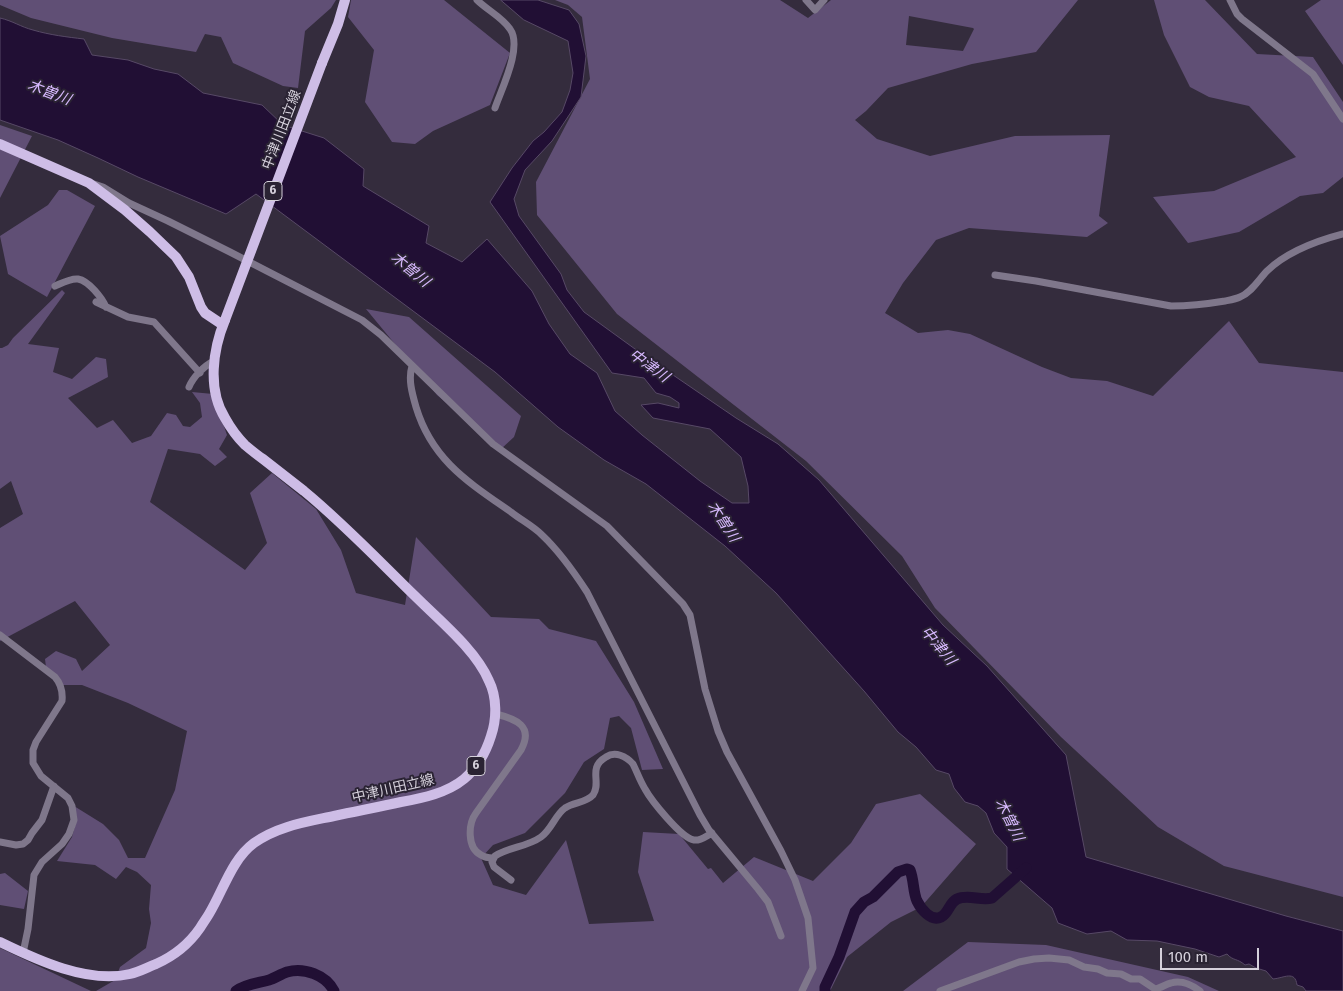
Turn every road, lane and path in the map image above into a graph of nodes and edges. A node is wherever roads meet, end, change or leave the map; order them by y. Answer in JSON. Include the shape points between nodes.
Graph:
{"nodes":[{"id":1,"x":344,"y":0,"type":"edge"},
{"id":2,"x":477,"y":0,"type":"edge"},
{"id":3,"x":806,"y":0,"type":"edge"},
{"id":4,"x":824,"y":0,"type":"edge"},
{"id":5,"x":1230,"y":0,"type":"edge"},
{"id":6,"x":495,"y":108,"type":"dead end"},
{"id":7,"x":1343,"y":119,"type":"edge"},
{"id":8,"x":0,"y":144,"type":"edge"},
{"id":9,"x":127,"y":206,"type":"junction"},
{"id":10,"x":1343,"y":234,"type":"edge"},
{"id":11,"x":995,"y":275,"type":"dead end"},
{"id":12,"x":55,"y":286,"type":"dead end"},
{"id":13,"x":96,"y":302,"type":"dead end"},
{"id":14,"x":106,"y":307,"type":"junction"},
{"id":15,"x":224,"y":322,"type":"junction"},
{"id":16,"x":214,"y":361,"type":"junction"},
{"id":17,"x":412,"y":366,"type":"junction"},
{"id":18,"x":200,"y":373,"type":"junction"},
{"id":19,"x":189,"y":387,"type":"dead end"},
{"id":20,"x":0,"y":635,"type":"edge"},
{"id":21,"x":496,"y":714,"type":"junction"},
{"id":22,"x":54,"y":786,"type":"junction"},
{"id":23,"x":712,"y":833,"type":"junction"},
{"id":24,"x":0,"y":842,"type":"edge"},
{"id":25,"x":493,"y":858,"type":"junction"},
{"id":26,"x":511,"y":880,"type":"dead end"},
{"id":27,"x":780,"y":936,"type":"dead end"},
{"id":28,"x":0,"y":942,"type":"edge"},
{"id":29,"x":23,"y":953,"type":"junction"},
{"id":30,"x":802,"y":991,"type":"edge"},
{"id":31,"x":940,"y":991,"type":"edge"},
{"id":32,"x":1200,"y":991,"type":"edge"}],
"edges":[{"from":1,"to":15,"type":"main road","name":"中津川田立線","number":"6","bridge":true,"via":[[338,24]]},
{"from":2,"to":6,"type":"street","via":[[510,29],[514,37],[513,55]]},
{"from":3,"to":4,"type":"street","via":[[815,10]]},
{"from":5,"to":7,"type":"street","via":[[1242,19],[1313,74]]},
{"from":8,"to":9,"type":"main road","via":[[89,183]]},
{"from":9,"to":15,"type":"main road","via":[[176,257],[205,313]]},
{"from":9,"to":17,"type":"street","via":[[212,243],[362,320]]},
{"from":10,"to":11,"type":"street","via":[[1287,254],[1239,298],[1188,306],[1171,306]]},
{"from":12,"to":14,"type":"street","via":[[70,280],[82,280]]},
{"from":13,"to":14,"type":"street"},
{"from":14,"to":18,"type":"street","via":[[128,317],[157,324]]},
{"from":15,"to":16,"type":"main road","name":"中津川田立線","number":"6"},
{"from":16,"to":18,"type":"street"},
{"from":16,"to":21,"type":"main road","name":"中津川田立線","number":"6","via":[[215,391],[224,416],[244,445],[323,508],[459,640],[484,670],[492,686]]},
{"from":17,"to":23,"type":"street","via":[[409,374],[413,397],[430,441],[466,481],[541,534],[578,578]]},
{"from":17,"to":30,"type":"street","via":[[493,444],[607,526],[690,615],[705,688],[718,731],[785,858],[808,918],[813,968]]},
{"from":18,"to":19,"type":"street"},
{"from":20,"to":22,"type":"street","via":[[55,677],[62,688],[62,701],[36,742],[32,756],[36,770]]},
{"from":21,"to":25,"type":"street","via":[[517,721],[526,736],[521,750],[472,821],[470,835],[474,849],[481,856]]},
{"from":21,"to":29,"type":"main road","name":"中津川田立線","number":"6","via":[[494,728],[479,762],[464,779],[441,793],[293,824],[252,844],[235,864],[196,934],[168,958],[129,974],[108,976],[65,969]]},
{"from":22,"to":24,"type":"street","via":[[42,820],[26,843]]},
{"from":22,"to":29,"type":"street","via":[[68,798],[74,820],[62,844],[42,862],[34,875]]},
{"from":23,"to":25,"type":"street","via":[[699,840],[684,835],[653,802],[633,764],[622,755],[614,754],[606,756],[597,766],[596,787],[590,798],[562,810],[540,838]]},
{"from":23,"to":27,"type":"street","via":[[768,902]]},
{"from":25,"to":26,"type":"street","via":[[492,865]]},
{"from":28,"to":29,"type":"main road","name":"中津川田立線","number":"6"},
{"from":31,"to":32,"type":"street","via":[[1020,962],[1049,958],[1140,979],[1155,989],[1178,982]]}]}
